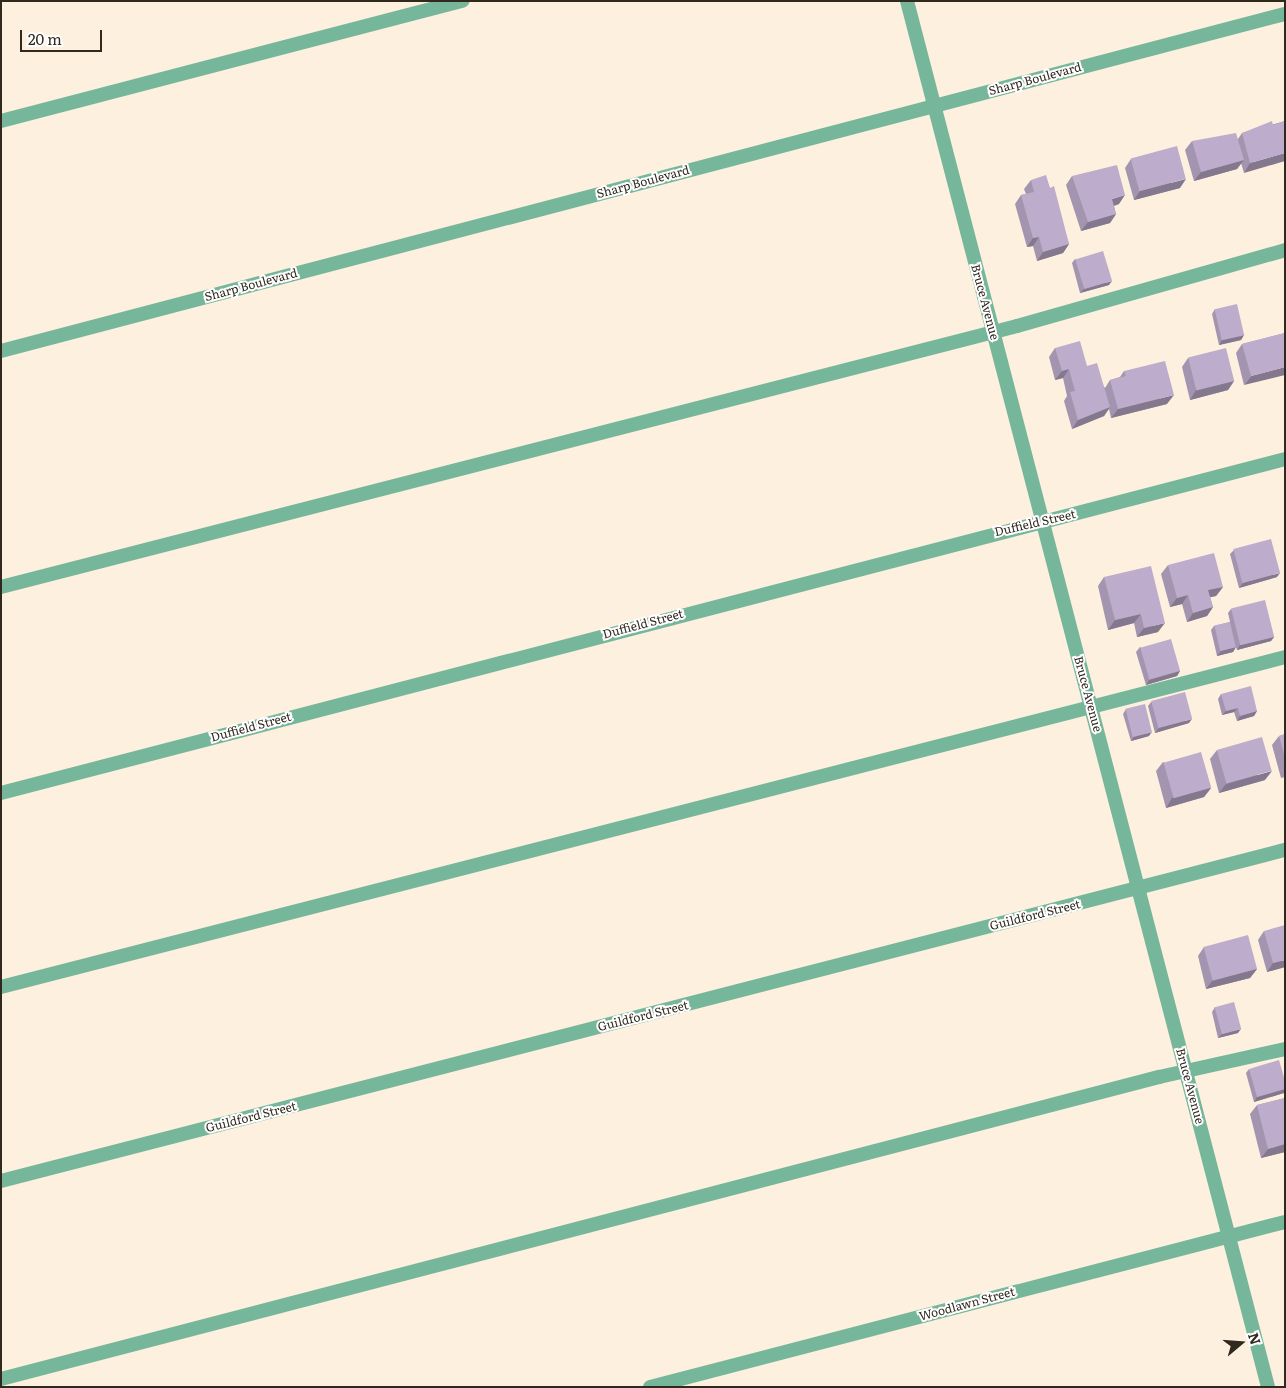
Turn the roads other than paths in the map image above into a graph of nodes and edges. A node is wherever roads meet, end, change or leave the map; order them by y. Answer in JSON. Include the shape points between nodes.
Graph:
{"nodes":[{"id":1,"x":463,"y":1,"type":"edge"},
{"id":2,"x":906,"y":1,"type":"edge"},
{"id":3,"x":1285,"y":14,"type":"edge"},
{"id":4,"x":933,"y":106,"type":"junction"},
{"id":5,"x":1,"y":121,"type":"edge"},
{"id":6,"x":1285,"y":250,"type":"edge"},
{"id":7,"x":992,"y":332,"type":"junction"},
{"id":8,"x":1,"y":351,"type":"edge"},
{"id":9,"x":1285,"y":459,"type":"edge"},
{"id":10,"x":1043,"y":519,"type":"junction"},
{"id":11,"x":1,"y":586,"type":"edge"},
{"id":12,"x":1285,"y":657,"type":"edge"},
{"id":13,"x":1092,"y":708,"type":"junction"},
{"id":14,"x":1,"y":792,"type":"edge"},
{"id":15,"x":1285,"y":850,"type":"edge"},
{"id":16,"x":1138,"y":888,"type":"junction"},
{"id":17,"x":1,"y":987,"type":"edge"},
{"id":18,"x":1285,"y":1049,"type":"edge"},
{"id":19,"x":1187,"y":1073,"type":"junction"},
{"id":20,"x":1,"y":1181,"type":"edge"},
{"id":21,"x":1285,"y":1222,"type":"edge"},
{"id":22,"x":1229,"y":1236,"type":"junction"},
{"id":23,"x":1,"y":1379,"type":"edge"},
{"id":24,"x":650,"y":1387,"type":"edge"},
{"id":25,"x":1268,"y":1387,"type":"edge"}],
"edges":[{"from":1,"to":5,"type":"street"},
{"from":2,"to":4,"type":"street","name":"Bruce Avenue"},
{"from":3,"to":4,"type":"street","name":"Sharp Boulevard"},
{"from":4,"to":7,"type":"street","name":"Bruce Avenue"},
{"from":4,"to":8,"type":"street","name":"Sharp Boulevard"},
{"from":6,"to":7,"type":"street"},
{"from":7,"to":10,"type":"street","name":"Bruce Avenue"},
{"from":7,"to":11,"type":"street"},
{"from":9,"to":10,"type":"street","name":"Duffield Street"},
{"from":10,"to":13,"type":"street","name":"Bruce Avenue"},
{"from":10,"to":14,"type":"street","name":"Duffield Street"},
{"from":12,"to":13,"type":"street"},
{"from":13,"to":16,"type":"street","name":"Bruce Avenue"},
{"from":13,"to":17,"type":"street"},
{"from":15,"to":16,"type":"street","name":"Guildford Street"},
{"from":16,"to":19,"type":"street","name":"Bruce Avenue"},
{"from":16,"to":20,"type":"street","name":"Guildford Street"},
{"from":18,"to":19,"type":"street"},
{"from":19,"to":22,"type":"street","name":"Bruce Avenue"},
{"from":19,"to":23,"type":"street"},
{"from":21,"to":22,"type":"street","name":"Woodlawn Street"},
{"from":22,"to":24,"type":"street","name":"Woodlawn Street"},
{"from":22,"to":25,"type":"street","name":"Bruce Avenue"}]}
